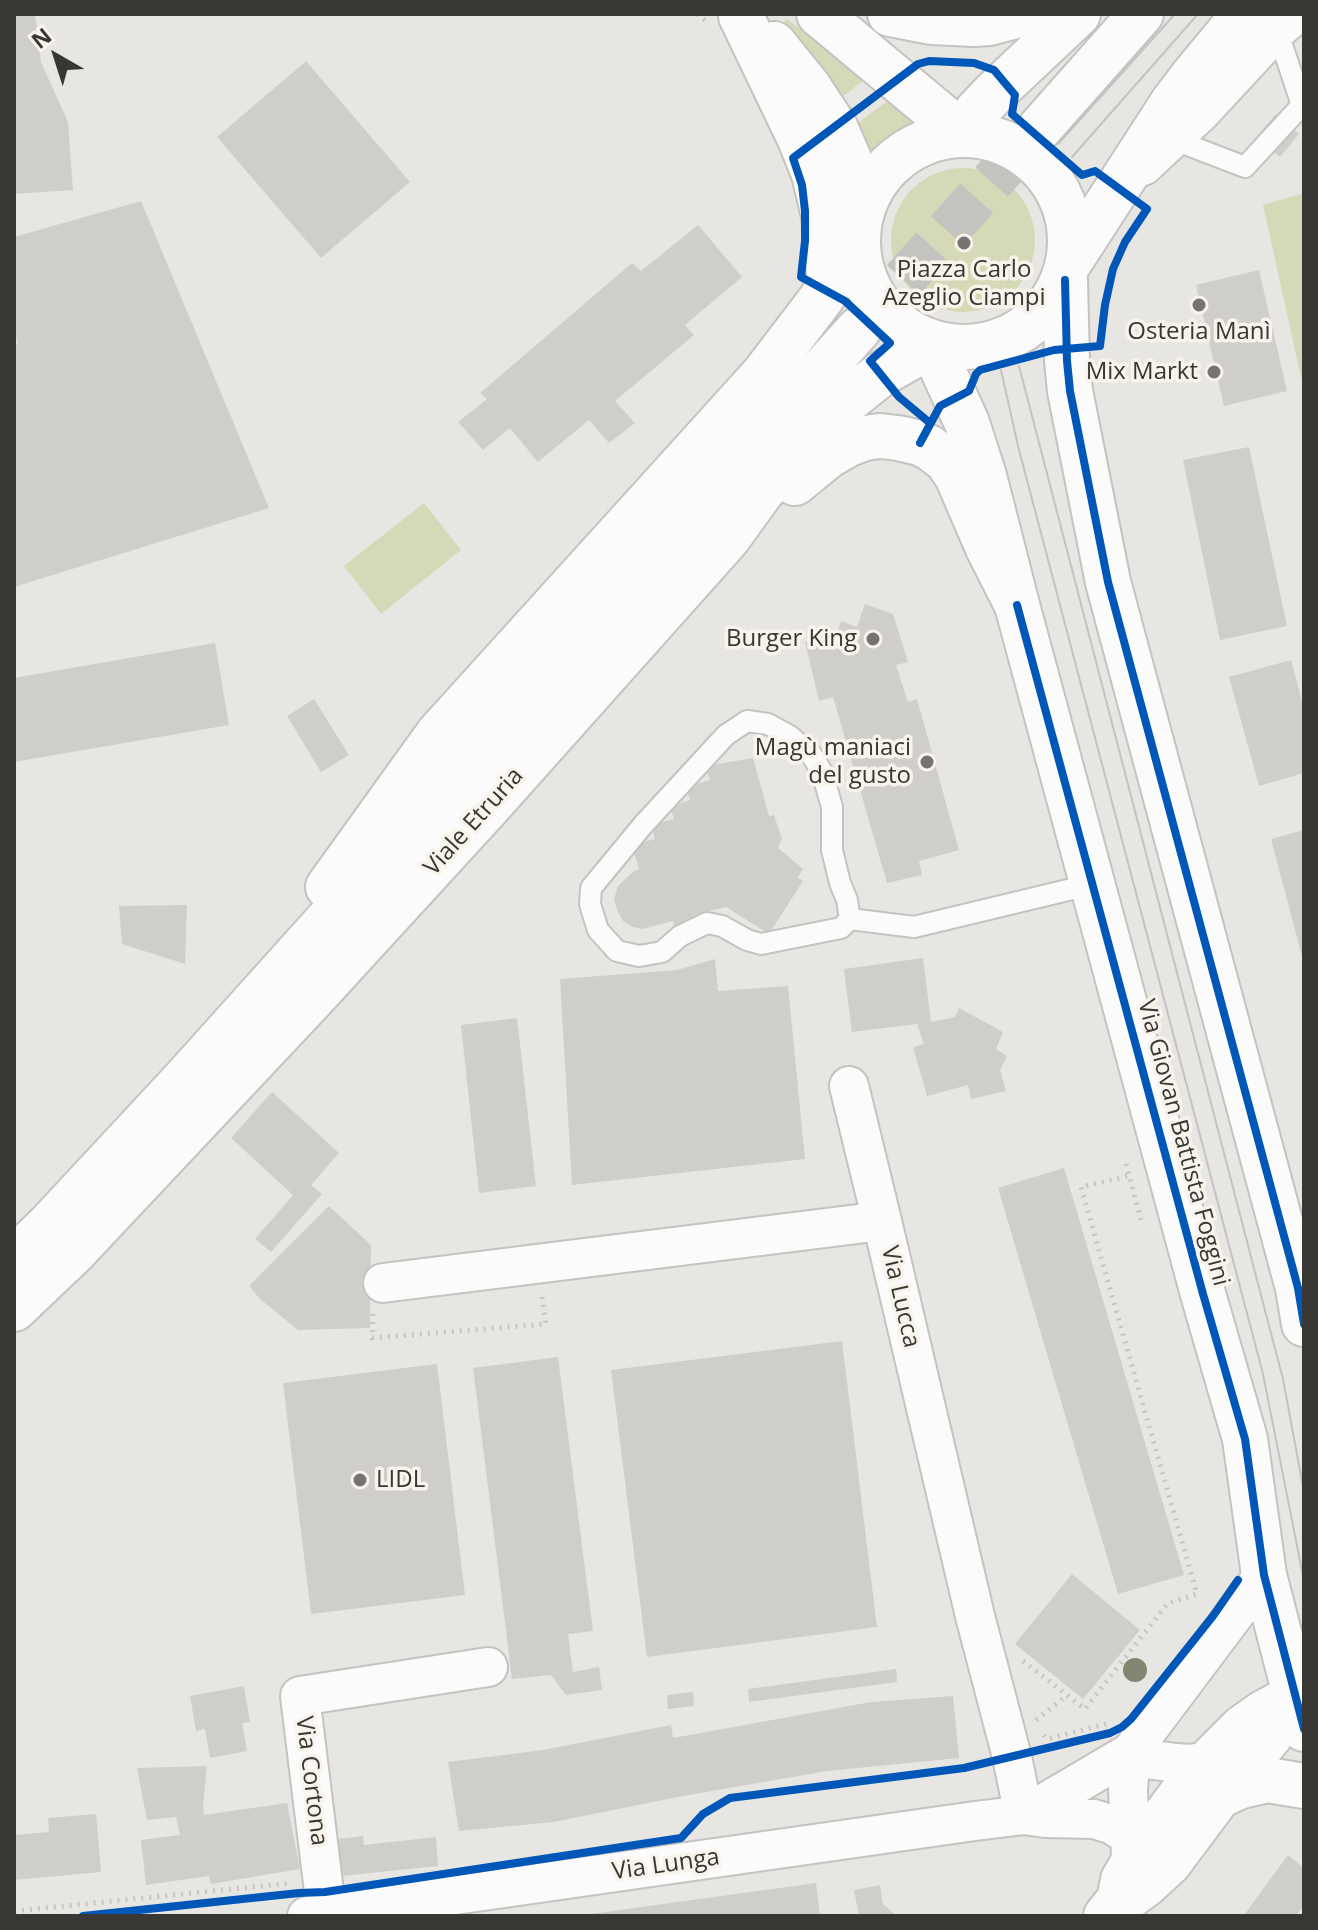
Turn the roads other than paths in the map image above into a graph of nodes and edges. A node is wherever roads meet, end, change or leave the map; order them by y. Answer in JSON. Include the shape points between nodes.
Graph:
{"nodes":[{"id":1,"x":819,"y":14,"type":"edge"},
{"id":2,"x":890,"y":14,"type":"edge"},
{"id":3,"x":1024,"y":14,"type":"edge"},
{"id":4,"x":1078,"y":14,"type":"edge"},
{"id":5,"x":1141,"y":14,"type":"edge"},
{"id":6,"x":740,"y":15,"type":"edge"},
{"id":7,"x":1273,"y":19,"type":"edge"},
{"id":8,"x":1040,"y":128,"type":"tunnel mouth"},
{"id":9,"x":963,"y":134,"type":"junction"},
{"id":10,"x":1172,"y":139,"type":"junction"},
{"id":11,"x":1122,"y":183,"type":"junction"},
{"id":12,"x":862,"y":218,"type":"junction"},
{"id":13,"x":1068,"y":270,"type":"junction"},
{"id":14,"x":830,"y":286,"type":"junction"},
{"id":15,"x":859,"y":329,"type":"tunnel mouth"},
{"id":16,"x":938,"y":346,"type":"junction"},
{"id":17,"x":728,"y":538,"type":"junction"},
{"id":18,"x":1017,"y":605,"type":"junction"},
{"id":19,"x":1093,"y":884,"type":"junction"},
{"id":20,"x":850,"y":919,"type":"junction"},
{"id":21,"x":231,"y":1027,"type":"junction"},
{"id":22,"x":849,"y":1086,"type":"dead end"},
{"id":23,"x":882,"y":1221,"type":"junction"},
{"id":24,"x":62,"y":1238,"type":"junction"},
{"id":25,"x":14,"y":1259,"type":"edge"},
{"id":26,"x":383,"y":1283,"type":"dead end"},
{"id":27,"x":14,"y":1309,"type":"edge"},
{"id":28,"x":1304,"y":1324,"type":"edge"},
{"id":29,"x":1264,"y":1575,"type":"junction"},
{"id":30,"x":488,"y":1667,"type":"dead end"},
{"id":31,"x":1299,"y":1702,"type":"edge"},
{"id":32,"x":1120,"y":1742,"type":"junction"},
{"id":33,"x":1214,"y":1778,"type":"junction"},
{"id":34,"x":1304,"y":1786,"type":"edge"},
{"id":35,"x":1024,"y":1815,"type":"junction"},
{"id":36,"x":1122,"y":1880,"type":"edge"},
{"id":37,"x":315,"y":1907,"type":"edge"}],
"edges":[{"from":1,"to":9,"type":"main road"},
{"from":2,"to":3,"type":"main road","via":[[974,24]]},
{"from":4,"to":9,"type":"main road","via":[[993,94]]},
{"from":5,"to":8,"type":"main road"},
{"from":6,"to":12,"type":"main road","via":[[777,46],[824,109],[844,145]]},
{"from":6,"to":14,"type":"main road","via":[[814,174]]},
{"from":7,"to":10,"type":"street","via":[[1220,92]]},
{"from":7,"to":10,"type":"lane","via":[[1302,105],[1245,167]]},
{"from":7,"to":11,"type":"main road","via":[[1182,90]]},
{"from":9,"to":12,"type":"main road","via":[[928,140],[904,152],[882,172]]},
{"from":9,"to":13,"type":"main road","via":[[1011,146],[1048,177],[1070,224]]},
{"from":10,"to":11,"type":"street"},
{"from":11,"to":13,"type":"main road"},
{"from":12,"to":14,"type":"main road","name":"Viale Etruria"},
{"from":12,"to":16,"type":"main road","via":[[862,264],[870,288],[898,324]]},
{"from":13,"to":16,"type":"main road","via":[[1029,325],[973,347]]},
{"from":13,"to":28,"type":"main road","via":[[1070,391],[1108,582]]},
{"from":14,"to":21,"type":"main road","name":"Viale Etruria","via":[[763,375],[438,734]]},
{"from":15,"to":21,"type":"main road","name":"Viale Etruria"},
{"from":16,"to":17,"type":"main road","name":"Viale Etruria","via":[[890,368],[844,402],[762,491]]},
{"from":16,"to":18,"type":"main road","name":"Via Giovan Battista Foggini","via":[[984,476]]},
{"from":17,"to":18,"type":"main road","via":[[849,444],[880,436],[910,440],[930,448],[952,467]]},
{"from":17,"to":24,"type":"main road","name":"Viale Etruria","via":[[312,999]]},
{"from":18,"to":19,"type":"main road","name":"Via Giovan Battista Foggini"},
{"from":19,"to":20,"type":"lane","via":[[914,927]]},
{"from":19,"to":29,"type":"main road","name":"Via Giovan Battista Foggini","via":[[1245,1439]]},
{"from":20,"to":20,"type":"lane","via":[[841,928],[761,944],[707,923],[662,952],[639,956],[617,951],[598,930],[591,888],[726,735],[747,721],[768,724],[790,736],[822,772],[832,807],[832,850]]},
{"from":21,"to":24,"type":"main road","name":"Viale Etruria"},
{"from":22,"to":23,"type":"street"},
{"from":23,"to":26,"type":"street","name":"Via Lucca"},
{"from":23,"to":35,"type":"street","name":"Via Lucca"},
{"from":24,"to":25,"type":"main road","name":"Viale Etruria"},
{"from":24,"to":27,"type":"main road","name":"Viale Etruria"},
{"from":29,"to":31,"type":"main road","name":"Via Giovan Battista Foggini"},
{"from":29,"to":32,"type":"street"},
{"from":30,"to":37,"type":"street","name":"Via Cortona","via":[[300,1696]]},
{"from":31,"to":33,"type":"main road"},
{"from":32,"to":33,"type":"street","via":[[1146,1759],[1191,1764]]},
{"from":32,"to":35,"type":"street","name":"Via Lunga"},
{"from":32,"to":36,"type":"street","via":[[1128,1790]]},
{"from":33,"to":34,"type":"main road","via":[[1241,1786],[1268,1780]]},
{"from":33,"to":36,"type":"main road","via":[[1169,1863],[1130,1896]]},
{"from":35,"to":36,"type":"street","name":"Via Lunga","via":[[1113,1825]]},
{"from":35,"to":37,"type":"street","name":"Via Lunga"}]}
